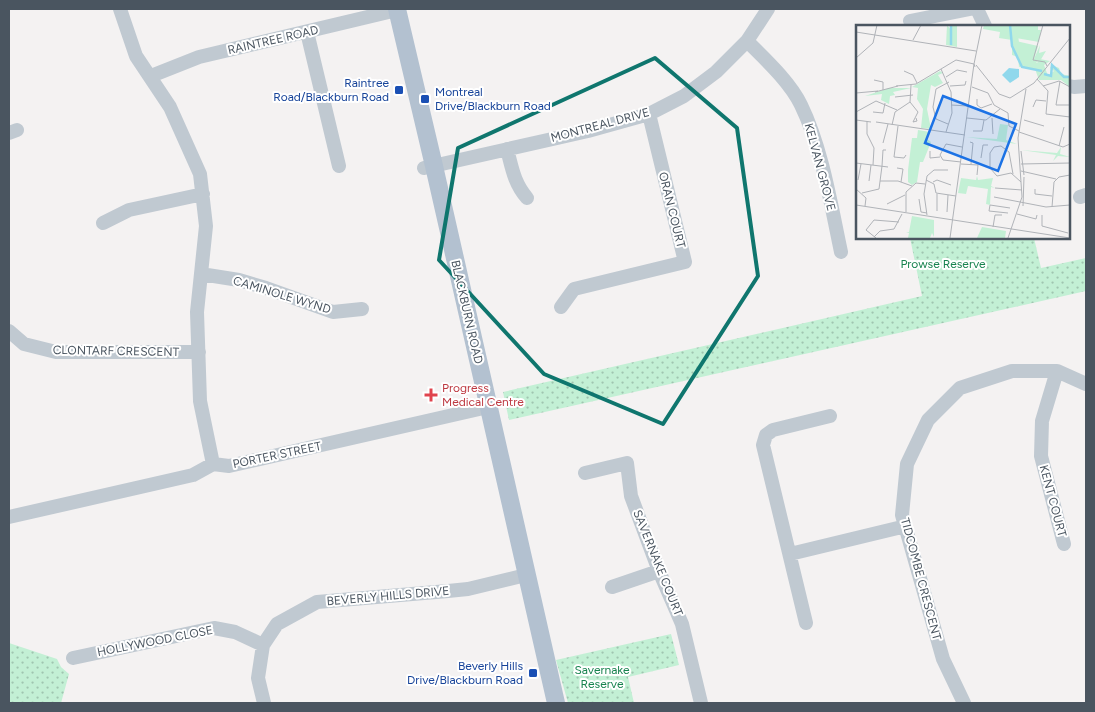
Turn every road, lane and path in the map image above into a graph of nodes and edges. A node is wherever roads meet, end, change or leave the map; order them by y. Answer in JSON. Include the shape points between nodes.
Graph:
{"nodes":[{"id":1,"x":120,"y":9,"type":"edge"},
{"id":2,"x":768,"y":9,"type":"edge"},
{"id":3,"x":970,"y":9,"type":"edge"},
{"id":4,"x":977,"y":9,"type":"edge"},
{"id":5,"x":392,"y":10,"type":"edge"},
{"id":6,"x":910,"y":21,"type":"dead end"},
{"id":7,"x":985,"y":25,"type":"edge"},
{"id":8,"x":308,"y":32,"type":"junction"},
{"id":9,"x":747,"y":42,"type":"junction"},
{"id":10,"x":151,"y":76,"type":"junction"},
{"id":11,"x":1070,"y":86,"type":"edge"},
{"id":12,"x":1086,"y":86,"type":"edge"},
{"id":13,"x":649,"y":114,"type":"junction"},
{"id":14,"x":507,"y":149,"type":"junction"},
{"id":15,"x":339,"y":166,"type":"dead end"},
{"id":16,"x":429,"y":167,"type":"junction"},
{"id":17,"x":203,"y":194,"type":"junction"},
{"id":18,"x":527,"y":198,"type":"dead end"},
{"id":19,"x":103,"y":222,"type":"dead end"},
{"id":20,"x":841,"y":252,"type":"dead end"},
{"id":21,"x":201,"y":274,"type":"junction"},
{"id":22,"x":561,"y":307,"type":"dead end"},
{"id":23,"x":362,"y":309,"type":"dead end"},
{"id":24,"x":9,"y":331,"type":"edge"},
{"id":25,"x":199,"y":352,"type":"junction"},
{"id":26,"x":1057,"y":371,"type":"junction"},
{"id":27,"x":1086,"y":384,"type":"edge"},
{"id":28,"x":483,"y":408,"type":"junction"},
{"id":29,"x":830,"y":416,"type":"dead end"},
{"id":30,"x":212,"y":464,"type":"junction"},
{"id":31,"x":585,"y":473,"type":"dead end"},
{"id":32,"x":9,"y":517,"type":"edge"},
{"id":33,"x":906,"y":526,"type":"junction"},
{"id":34,"x":1064,"y":544,"type":"dead end"},
{"id":35,"x":790,"y":554,"type":"junction"},
{"id":36,"x":659,"y":571,"type":"junction"},
{"id":37,"x":522,"y":576,"type":"junction"},
{"id":38,"x":612,"y":587,"type":"dead end"},
{"id":39,"x":806,"y":623,"type":"dead end"},
{"id":40,"x":263,"y":645,"type":"junction"},
{"id":41,"x":73,"y":658,"type":"dead end"},
{"id":42,"x":264,"y":703,"type":"edge"},
{"id":43,"x":546,"y":703,"type":"edge"},
{"id":44,"x":556,"y":703,"type":"edge"},
{"id":45,"x":701,"y":703,"type":"edge"},
{"id":46,"x":964,"y":703,"type":"edge"}],
"edges":[{"from":1,"to":10,"type":"street","via":[[136,56]]},
{"from":2,"to":9,"type":"street","name":"MONTREAL DRIVE"},
{"from":3,"to":6,"type":"street"},
{"from":4,"to":7,"type":"street"},
{"from":5,"to":8,"type":"street","name":"RAINTREE ROAD"},
{"from":5,"to":16,"type":"main road","name":"BLACKBURN ROAD"},
{"from":8,"to":10,"type":"street","name":"RAINTREE ROAD","via":[[199,56]]},
{"from":8,"to":15,"type":"street"},
{"from":9,"to":13,"type":"street","name":"MONTREAL DRIVE","via":[[716,72],[684,96]]},
{"from":9,"to":20,"type":"street","name":"KELVAN GROVE","via":[[776,70],[801,104],[814,137]]},
{"from":10,"to":17,"type":"street","via":[[170,107],[200,174]]},
{"from":11,"to":12,"type":"street"},
{"from":13,"to":14,"type":"street","name":"MONTREAL DRIVE"},
{"from":13,"to":22,"type":"street","name":"ORAN COURT","via":[[685,262],[574,289]]},
{"from":14,"to":16,"type":"street","name":"MONTREAL DRIVE"},
{"from":14,"to":18,"type":"street","via":[[518,188]]},
{"from":16,"to":28,"type":"main road","name":"BLACKBURN ROAD"},
{"from":17,"to":19,"type":"street","via":[[129,210]]},
{"from":17,"to":21,"type":"street","via":[[206,226]]},
{"from":21,"to":23,"type":"street","name":"CAMINOLE WYND","via":[[239,280],[333,312]]},
{"from":21,"to":25,"type":"street","via":[[197,312]]},
{"from":24,"to":25,"type":"street","name":"CLONTARF CRESCENT","via":[[24,344],[56,352]]},
{"from":25,"to":30,"type":"street","via":[[200,400]]},
{"from":26,"to":27,"type":"street","name":"TIDCOMBE CRESCENT"},
{"from":26,"to":33,"type":"street","name":"TIDCOMBE CRESCENT","via":[[1012,371],[960,388],[928,420],[907,464],[902,515]]},
{"from":26,"to":34,"type":"street","name":"KENT COURT","via":[[1042,421],[1041,456]]},
{"from":28,"to":30,"type":"street","name":"PORTER STREET","via":[[229,466]]},
{"from":28,"to":37,"type":"main road","name":"BLACKBURN ROAD"},
{"from":29,"to":35,"type":"street","via":[[773,430],[766,435],[763,444]]},
{"from":30,"to":32,"type":"street","name":"PORTER STREET","via":[[193,475]]},
{"from":31,"to":36,"type":"street","name":"SAVERNAKE COURT","via":[[626,463],[631,496]]},
{"from":33,"to":35,"type":"street"},
{"from":33,"to":46,"type":"street","name":"TIDCOMBE CRESCENT","via":[[943,660]]},
{"from":35,"to":39,"type":"street"},
{"from":36,"to":38,"type":"street"},
{"from":36,"to":45,"type":"street","name":"SAVERNAKE COURT","via":[[682,624]]},
{"from":37,"to":40,"type":"street","name":"BEVERLY HILLS DRIVE","via":[[468,589],[318,602],[277,624]]},
{"from":37,"to":43,"type":"main road","name":"BLACKBURN ROAD"},
{"from":37,"to":44,"type":"main road","name":"BLACKBURN ROAD"},
{"from":40,"to":41,"type":"street","name":"HOLLYWOOD CLOSE","via":[[235,632],[214,628]]},
{"from":40,"to":42,"type":"street","name":"BEVERLY HILLS DRIVE","via":[[258,678]]}]}
